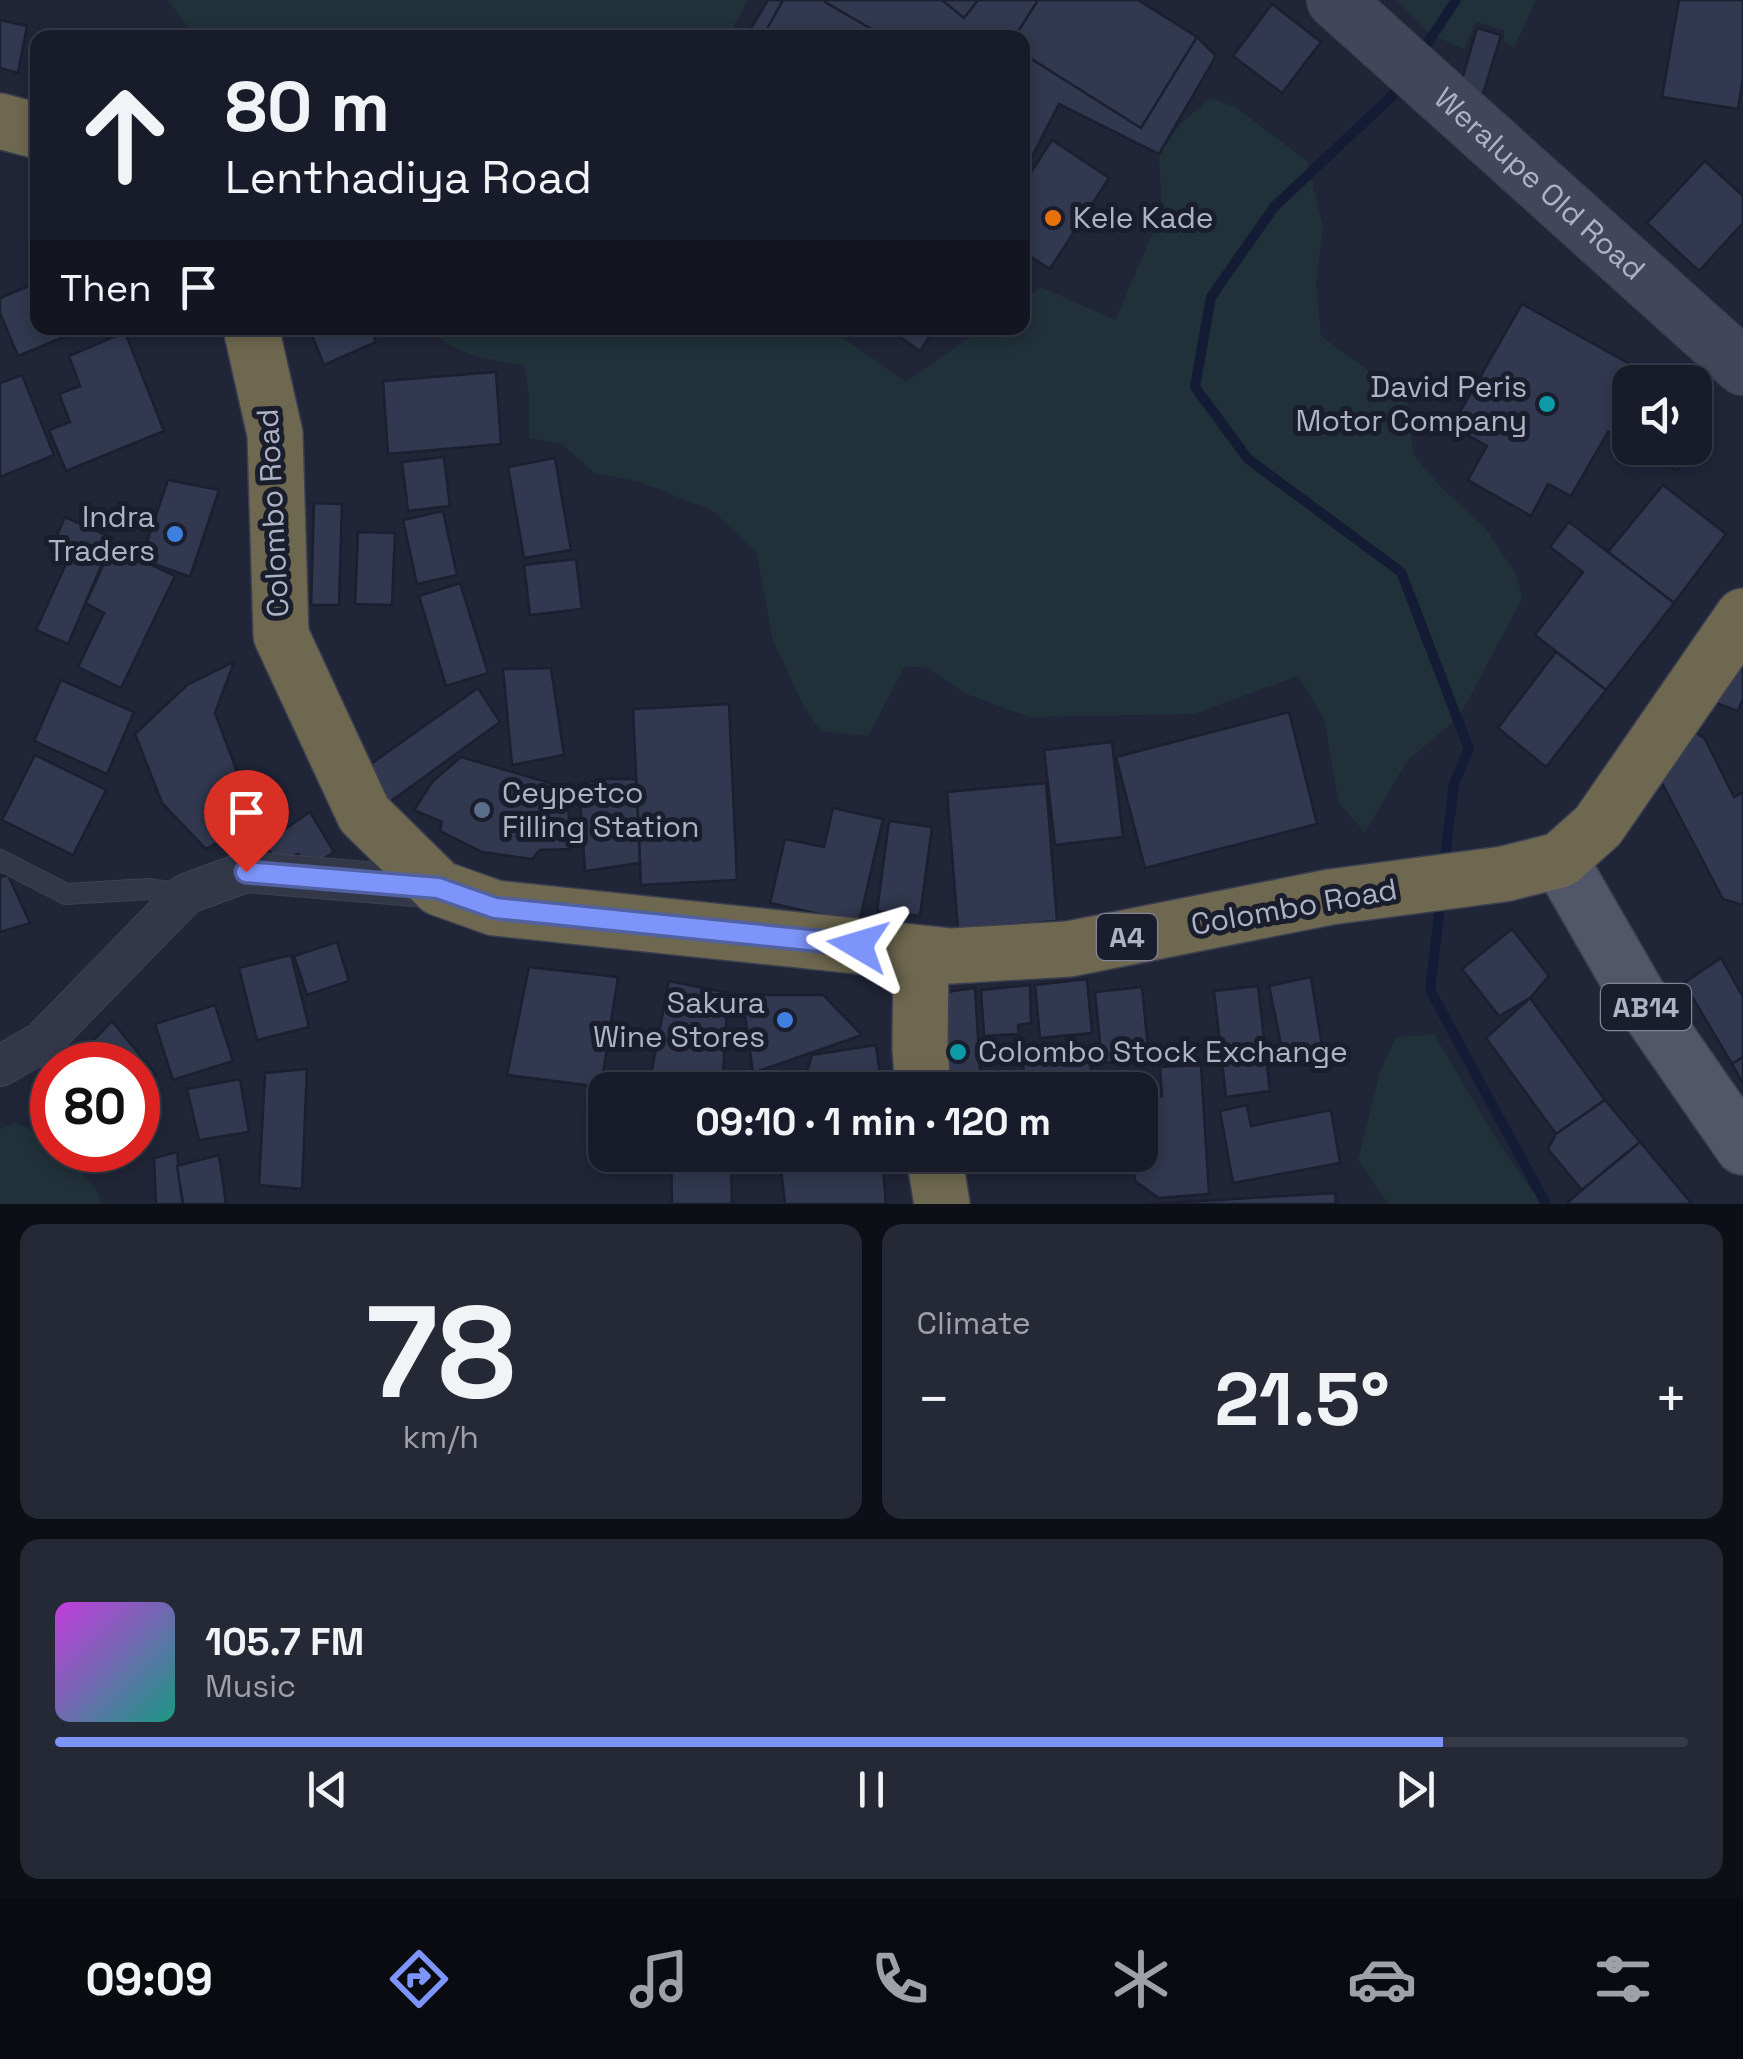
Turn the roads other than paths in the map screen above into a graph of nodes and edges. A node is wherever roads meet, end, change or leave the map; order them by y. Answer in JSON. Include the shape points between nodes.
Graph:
{"nodes":[{"id":1,"x":1334,"y":0,"type":"edge"},
{"id":2,"x":0,"y":121,"type":"edge"},
{"id":3,"x":30,"y":130,"type":"edge"},
{"id":4,"x":254,"y":335,"type":"edge"},
{"id":5,"x":1743,"y":367,"type":"edge"},
{"id":6,"x":1743,"y":616,"type":"edge"},
{"id":7,"x":0,"y":860,"type":"edge"},
{"id":8,"x":1560,"y":860,"type":"junction"},
{"id":9,"x":438,"y":888,"type":"junction"},
{"id":10,"x":186,"y":894,"type":"junction"},
{"id":11,"x":921,"y":954,"type":"junction"},
{"id":12,"x":0,"y":1066,"type":"edge"},
{"id":13,"x":922,"y":1072,"type":"edge"},
{"id":14,"x":1743,"y":1147,"type":"edge"},
{"id":15,"x":937,"y":1172,"type":"edge"},
{"id":16,"x":942,"y":1204,"type":"edge"}],
"edges":[{"from":1,"to":5,"type":"street","name":"Weralupe Old Road"},
{"from":2,"to":3,"type":"highway"},
{"from":4,"to":9,"type":"highway","name":"Colombo Road","number":"A4","via":[[275,434],[281,635],[364,814]]},
{"from":6,"to":8,"type":"highway","name":"Colombo Road","number":"A4","via":[[1598,826]]},
{"from":7,"to":10,"type":"lane","via":[[66,894]]},
{"from":8,"to":11,"type":"highway","name":"Colombo Road","number":"A4","via":[[1070,948]]},
{"from":8,"to":14,"type":"main road","number":"AB14","via":[[1637,994]]},
{"from":9,"to":10,"type":"street","via":[[246,872]]},
{"from":9,"to":11,"type":"highway","name":"Colombo Road","number":"A4","via":[[495,908]]},
{"from":10,"to":12,"type":"street","via":[[42,1042]]},
{"from":11,"to":13,"type":"highway"},
{"from":15,"to":16,"type":"highway"}]}
